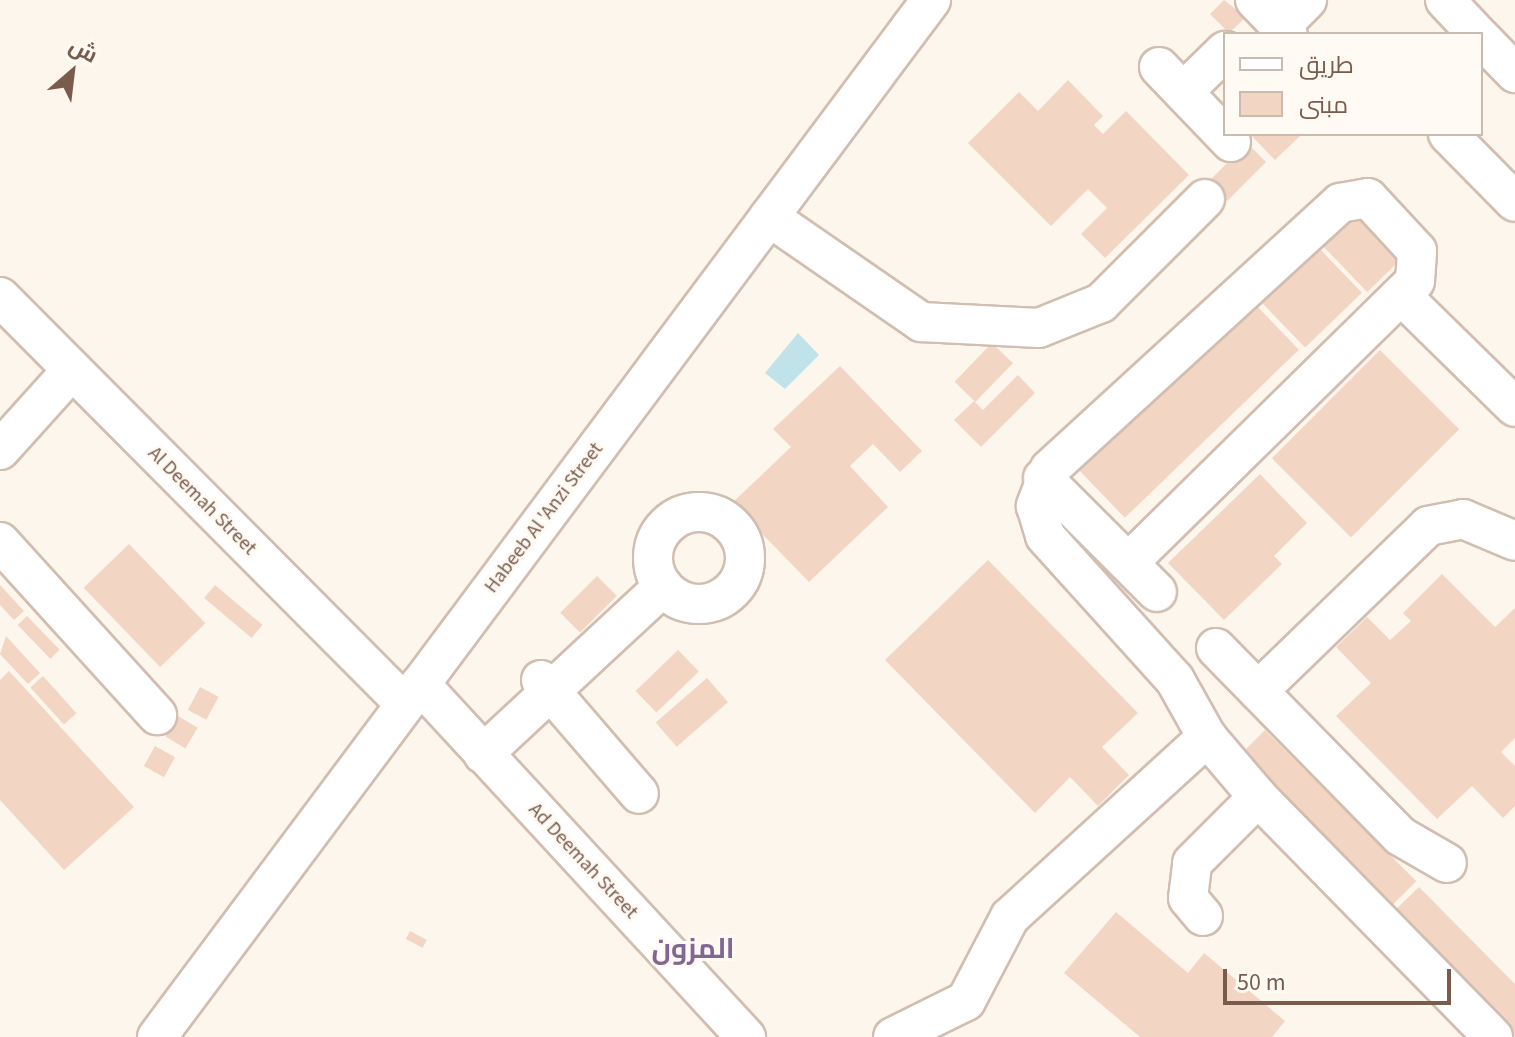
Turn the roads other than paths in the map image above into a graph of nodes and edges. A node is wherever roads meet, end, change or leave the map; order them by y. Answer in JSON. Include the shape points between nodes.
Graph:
{"nodes":[{"id":1,"x":931,"y":0,"type":"edge"},
{"id":2,"x":1307,"y":0,"type":"edge"},
{"id":3,"x":1445,"y":0,"type":"edge"},
{"id":4,"x":1266,"y":21,"type":"edge"},
{"id":5,"x":1475,"y":32,"type":"edge"},
{"id":6,"x":1483,"y":40,"type":"edge"},
{"id":7,"x":1223,"y":52,"type":"edge"},
{"id":8,"x":1515,"y":73,"type":"edge"},
{"id":9,"x":1223,"y":134,"type":"edge"},
{"id":10,"x":1225,"y":136,"type":"edge"},
{"id":11,"x":1450,"y":136,"type":"edge"},
{"id":12,"x":1231,"y":142,"type":"dead end"},
{"id":13,"x":1205,"y":199,"type":"dead end"},
{"id":14,"x":1515,"y":202,"type":"edge"},
{"id":15,"x":769,"y":217,"type":"junction"},
{"id":16,"x":1402,"y":296,"type":"junction"},
{"id":17,"x":0,"y":297,"type":"edge"},
{"id":18,"x":72,"y":370,"type":"junction"},
{"id":19,"x":1515,"y":407,"type":"edge"},
{"id":20,"x":0,"y":450,"type":"edge"},
{"id":21,"x":1043,"y":478,"type":"junction"},
{"id":22,"x":1515,"y":541,"type":"edge"},
{"id":23,"x":0,"y":542,"type":"edge"},
{"id":24,"x":1128,"y":563,"type":"junction"},
{"id":25,"x":663,"y":587,"type":"dead end"},
{"id":26,"x":1157,"y":592,"type":"dead end"},
{"id":27,"x":1216,"y":648,"type":"dead end"},
{"id":28,"x":546,"y":686,"type":"junction"},
{"id":29,"x":1258,"y":691,"type":"junction"},
{"id":30,"x":412,"y":694,"type":"junction"},
{"id":31,"x":157,"y":715,"type":"dead end"},
{"id":32,"x":1207,"y":737,"type":"junction"},
{"id":33,"x":483,"y":754,"type":"junction"},
{"id":34,"x":639,"y":794,"type":"dead end"},
{"id":35,"x":1258,"y":797,"type":"junction"},
{"id":36,"x":1447,"y":863,"type":"dead end"},
{"id":37,"x":1203,"y":916,"type":"dead end"},
{"id":38,"x":157,"y":1037,"type":"edge"},
{"id":39,"x":746,"y":1037,"type":"edge"},
{"id":40,"x":893,"y":1037,"type":"edge"},
{"id":41,"x":1493,"y":1037,"type":"edge"}],
"edges":[{"from":1,"to":15,"type":"street","name":"Habeeb Al 'Anzi Street"},
{"from":2,"to":4,"type":"street"},
{"from":3,"to":5,"type":"street"},
{"from":6,"to":8,"type":"street"},
{"from":7,"to":9,"type":"street","via":[[1171,80]]},
{"from":10,"to":12,"type":"street"},
{"from":11,"to":14,"type":"street"},
{"from":13,"to":15,"type":"street","via":[[1101,303],[1039,328],[921,322]]},
{"from":15,"to":30,"type":"street","name":"Habeeb Al 'Anzi Street"},
{"from":16,"to":19,"type":"street"},
{"from":16,"to":21,"type":"street","via":[[1419,274],[1417,251],[1374,202],[1346,198]]},
{"from":16,"to":24,"type":"street"},
{"from":17,"to":18,"type":"street","name":"Al Deemah Street"},
{"from":18,"to":20,"type":"street"},
{"from":18,"to":30,"type":"street","name":"Al Deemah Street"},
{"from":21,"to":24,"type":"street"},
{"from":21,"to":32,"type":"street","via":[[1036,506],[1045,536],[1175,680]]},
{"from":22,"to":29,"type":"street","via":[[1463,519],[1428,526]]},
{"from":23,"to":31,"type":"street"},
{"from":24,"to":26,"type":"street"},
{"from":25,"to":28,"type":"street"},
{"from":27,"to":29,"type":"street"},
{"from":28,"to":33,"type":"street"},
{"from":28,"to":34,"type":"street"},
{"from":29,"to":36,"type":"street","via":[[1400,836]]},
{"from":30,"to":33,"type":"street","name":"Ad Deemah Street"},
{"from":30,"to":38,"type":"street","name":"Habeeb Al 'Anzi Street"},
{"from":32,"to":35,"type":"street"},
{"from":32,"to":40,"type":"street","via":[[1010,917],[966,1001]]},
{"from":33,"to":39,"type":"street","name":"Ad Deemah Street"},
{"from":35,"to":37,"type":"street","via":[[1192,863],[1186,886]]},
{"from":35,"to":41,"type":"street"}]}
